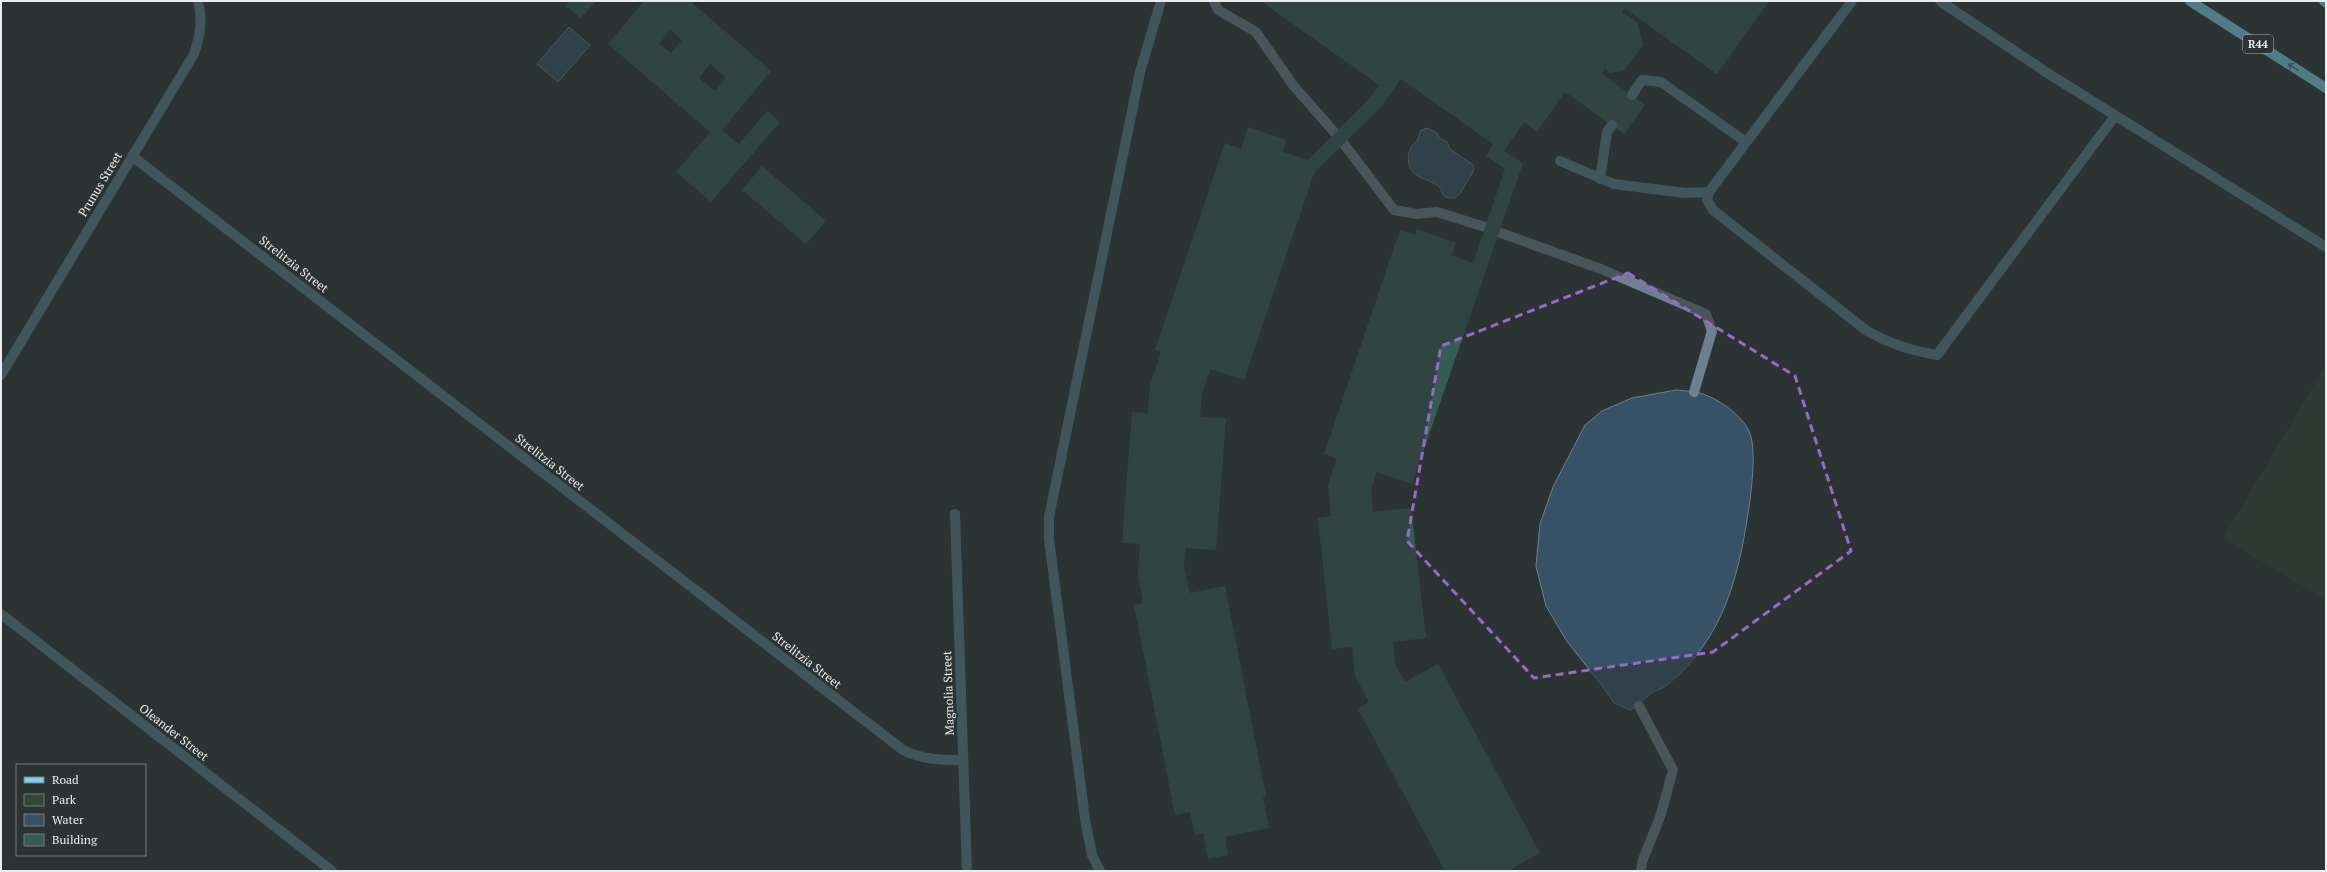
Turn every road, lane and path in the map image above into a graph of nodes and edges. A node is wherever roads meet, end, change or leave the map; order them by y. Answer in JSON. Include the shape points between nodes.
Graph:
{"nodes":[{"id":1,"x":198,"y":1,"type":"edge"},
{"id":2,"x":206,"y":1,"type":"edge"},
{"id":3,"x":1162,"y":1,"type":"edge"},
{"id":4,"x":1852,"y":1,"type":"edge"},
{"id":5,"x":1940,"y":1,"type":"edge"},
{"id":6,"x":2190,"y":1,"type":"edge"},
{"id":7,"x":201,"y":13,"type":"junction"},
{"id":8,"x":2326,"y":88,"type":"edge"},
{"id":9,"x":1632,"y":95,"type":"tunnel mouth"},
{"id":10,"x":2115,"y":116,"type":"junction"},
{"id":11,"x":1612,"y":125,"type":"tunnel mouth"},
{"id":12,"x":1746,"y":142,"type":"junction"},
{"id":13,"x":132,"y":156,"type":"junction"},
{"id":14,"x":1560,"y":160,"type":"dead end"},
{"id":15,"x":1600,"y":179,"type":"junction"},
{"id":16,"x":1709,"y":192,"type":"junction"},
{"id":17,"x":2326,"y":246,"type":"edge"},
{"id":18,"x":1,"y":375,"type":"edge"},
{"id":19,"x":955,"y":514,"type":"dead end"},
{"id":20,"x":1,"y":614,"type":"edge"},
{"id":21,"x":963,"y":760,"type":"junction"},
{"id":22,"x":332,"y":871,"type":"edge"},
{"id":23,"x":967,"y":871,"type":"edge"},
{"id":24,"x":1100,"y":871,"type":"edge"}],
"edges":[{"from":1,"to":7,"type":"street","name":"Prunus Street"},
{"from":2,"to":7,"type":"street"},
{"from":3,"to":24,"type":"street","via":[[1140,72],[1049,517],[1049,539],[1085,819],[1092,855]]},
{"from":4,"to":12,"type":"street"},
{"from":5,"to":10,"type":"street"},
{"from":8,"to":6,"type":"main road","number":"R44","one_way":true},
{"from":7,"to":13,"type":"street","name":"Prunus Street","via":[[200,34],[194,54]]},
{"from":9,"to":12,"type":"street","via":[[1642,80],[1661,82]]},
{"from":10,"to":16,"type":"street","via":[[1937,355],[1885,342],[1867,331],[1713,210],[1708,200]]},
{"from":10,"to":17,"type":"street"},
{"from":11,"to":15,"type":"street","via":[[1607,132]]},
{"from":12,"to":16,"type":"street"},
{"from":13,"to":18,"type":"street","name":"Prunus Street"},
{"from":13,"to":21,"type":"street","name":"Strelitzia Street","via":[[903,750],[916,757],[928,759]]},
{"from":14,"to":15,"type":"street"},
{"from":15,"to":16,"type":"street","via":[[1634,188],[1685,193]]},
{"from":19,"to":21,"type":"street","name":"Magnolia Street"},
{"from":20,"to":22,"type":"street","name":"Oleander Street"},
{"from":21,"to":23,"type":"street","name":"Magnolia Street"}]}
